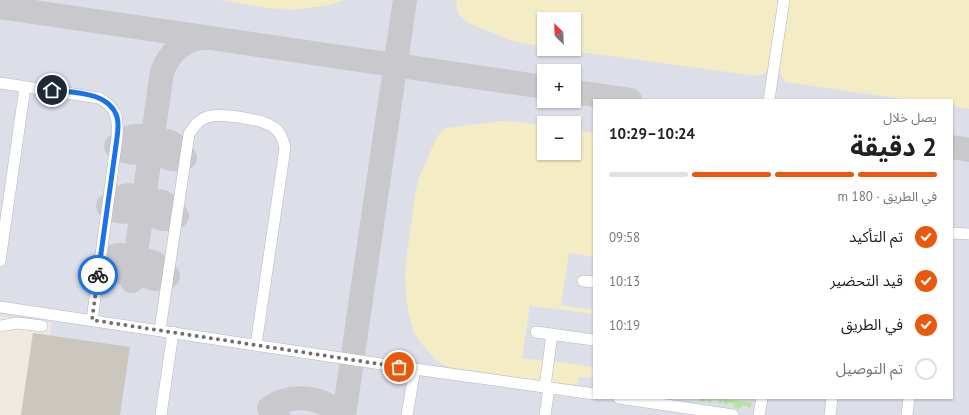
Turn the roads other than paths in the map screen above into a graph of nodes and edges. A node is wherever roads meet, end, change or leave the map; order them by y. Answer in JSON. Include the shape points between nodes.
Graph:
{"nodes":[{"id":1,"x":784,"y":0,"type":"edge"},
{"id":2,"x":0,"y":83,"type":"edge"},
{"id":3,"x":25,"y":87,"type":"junction"},
{"id":4,"x":769,"y":99,"type":"edge"},
{"id":5,"x":953,"y":233,"type":"edge"},
{"id":6,"x":969,"y":234,"type":"edge"},
{"id":7,"x":0,"y":261,"type":"edge"},
{"id":8,"x":0,"y":307,"type":"edge"},
{"id":9,"x":92,"y":320,"type":"junction"},
{"id":10,"x":0,"y":326,"type":"edge"},
{"id":11,"x":42,"y":326,"type":"dead end"},
{"id":12,"x":160,"y":330,"type":"junction"},
{"id":13,"x":173,"y":332,"type":"junction"},
{"id":14,"x":536,"y":332,"type":"dead end"},
{"id":15,"x":552,"y":334,"type":"junction"},
{"id":16,"x":593,"y":340,"type":"edge"},
{"id":17,"x":256,"y":345,"type":"junction"},
{"id":18,"x":414,"y":369,"type":"junction"},
{"id":19,"x":547,"y":388,"type":"junction"},
{"id":20,"x":593,"y":394,"type":"edge"},
{"id":21,"x":632,"y":399,"type":"edge"},
{"id":22,"x":762,"y":399,"type":"edge"},
{"id":23,"x":832,"y":399,"type":"edge"},
{"id":24,"x":909,"y":399,"type":"edge"},
{"id":25,"x":657,"y":401,"type":"edge"},
{"id":26,"x":161,"y":415,"type":"edge"},
{"id":27,"x":408,"y":415,"type":"edge"},
{"id":28,"x":545,"y":415,"type":"edge"},
{"id":29,"x":733,"y":415,"type":"edge"},
{"id":30,"x":759,"y":415,"type":"edge"},
{"id":31,"x":830,"y":415,"type":"edge"},
{"id":32,"x":907,"y":415,"type":"edge"}],
"edges":[{"from":1,"to":4,"type":"lane"},
{"from":2,"to":3,"type":"lane"},
{"from":3,"to":7,"type":"lane"},
{"from":3,"to":9,"type":"lane","via":[[99,98],[110,106],[117,118],[117,138]]},
{"from":5,"to":6,"type":"lane"},
{"from":8,"to":9,"type":"lane"},
{"from":9,"to":12,"type":"lane"},
{"from":10,"to":11,"type":"lane","via":[[17,323]]},
{"from":12,"to":13,"type":"lane"},
{"from":12,"to":17,"type":"lane","via":[[189,134],[201,120],[213,116],[263,122],[274,127],[282,137],[285,148]]},
{"from":13,"to":17,"type":"lane"},
{"from":13,"to":26,"type":"lane"},
{"from":14,"to":15,"type":"lane"},
{"from":15,"to":16,"type":"lane"},
{"from":15,"to":19,"type":"lane"},
{"from":17,"to":18,"type":"lane"},
{"from":18,"to":19,"type":"lane"},
{"from":18,"to":27,"type":"lane"},
{"from":19,"to":20,"type":"lane"},
{"from":19,"to":28,"type":"lane"},
{"from":21,"to":25,"type":"lane"},
{"from":22,"to":30,"type":"lane"},
{"from":23,"to":31,"type":"lane"},
{"from":24,"to":32,"type":"lane"},
{"from":25,"to":29,"type":"lane"}]}
